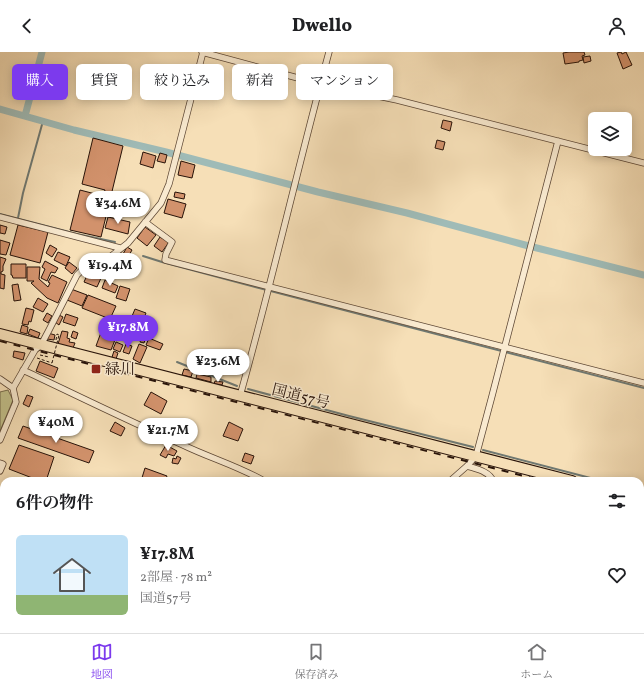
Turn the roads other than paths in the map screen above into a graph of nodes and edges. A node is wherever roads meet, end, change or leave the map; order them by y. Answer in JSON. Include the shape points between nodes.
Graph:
{"nodes":[{"id":1,"x":202,"y":52,"type":"edge"},
{"id":2,"x":329,"y":52,"type":"edge"},
{"id":3,"x":326,"y":64,"type":"edge"},
{"id":4,"x":296,"y":77,"type":"edge"},
{"id":5,"x":393,"y":99,"type":"edge"},
{"id":6,"x":316,"y":100,"type":"edge"},
{"id":7,"x":558,"y":142,"type":"junction"},
{"id":8,"x":644,"y":163,"type":"edge"},
{"id":9,"x":0,"y":217,"type":"edge"},
{"id":10,"x":146,"y":222,"type":"junction"},
{"id":11,"x":120,"y":248,"type":"junction"},
{"id":12,"x":268,"y":287,"type":"junction"},
{"id":13,"x":0,"y":334,"type":"edge"},
{"id":14,"x":41,"y":344,"type":"junction"},
{"id":15,"x":504,"y":347,"type":"junction"},
{"id":16,"x":23,"y":370,"type":"junction"},
{"id":17,"x":0,"y":379,"type":"edge"},
{"id":18,"x":644,"y":383,"type":"edge"},
{"id":19,"x":14,"y":388,"type":"junction"},
{"id":20,"x":240,"y":396,"type":"junction"},
{"id":21,"x":0,"y":440,"type":"edge"},
{"id":22,"x":476,"y":456,"type":"junction"},
{"id":23,"x":0,"y":463,"type":"edge"},
{"id":24,"x":467,"y":466,"type":"junction"},
{"id":25,"x":0,"y":471,"type":"edge"},
{"id":26,"x":256,"y":477,"type":"edge"},
{"id":27,"x":455,"y":477,"type":"edge"},
{"id":28,"x":491,"y":477,"type":"edge"},
{"id":29,"x":557,"y":477,"type":"edge"}],
"edges":[{"from":1,"to":4,"type":"street"},
{"from":1,"to":10,"type":"street","via":[[169,184],[161,203]]},
{"from":2,"to":3,"type":"street"},
{"from":5,"to":7,"type":"street"},
{"from":6,"to":12,"type":"street"},
{"from":7,"to":8,"type":"street"},
{"from":7,"to":15,"type":"street"},
{"from":9,"to":11,"type":"street"},
{"from":10,"to":11,"type":"street","via":[[128,243]]},
{"from":10,"to":12,"type":"street","via":[[172,242],[165,260]]},
{"from":11,"to":14,"type":"street","via":[[110,257],[77,275]]},
{"from":12,"to":15,"type":"street"},
{"from":12,"to":20,"type":"street"},
{"from":13,"to":14,"type":"highway","name":"国道57号"},
{"from":14,"to":16,"type":"street"},
{"from":14,"to":20,"type":"highway","name":"国道57号"},
{"from":15,"to":18,"type":"street"},
{"from":15,"to":22,"type":"street"},
{"from":16,"to":19,"type":"street"},
{"from":16,"to":26,"type":"street","via":[[203,455]]},
{"from":17,"to":19,"type":"street"},
{"from":19,"to":21,"type":"street","via":[[16,402]]},
{"from":20,"to":22,"type":"highway","name":"国道57号"},
{"from":22,"to":24,"type":"street"},
{"from":22,"to":29,"type":"highway","name":"国道57号"},
{"from":23,"to":25,"type":"street","via":[[3,464]]},
{"from":24,"to":27,"type":"street"},
{"from":24,"to":28,"type":"street"}]}
